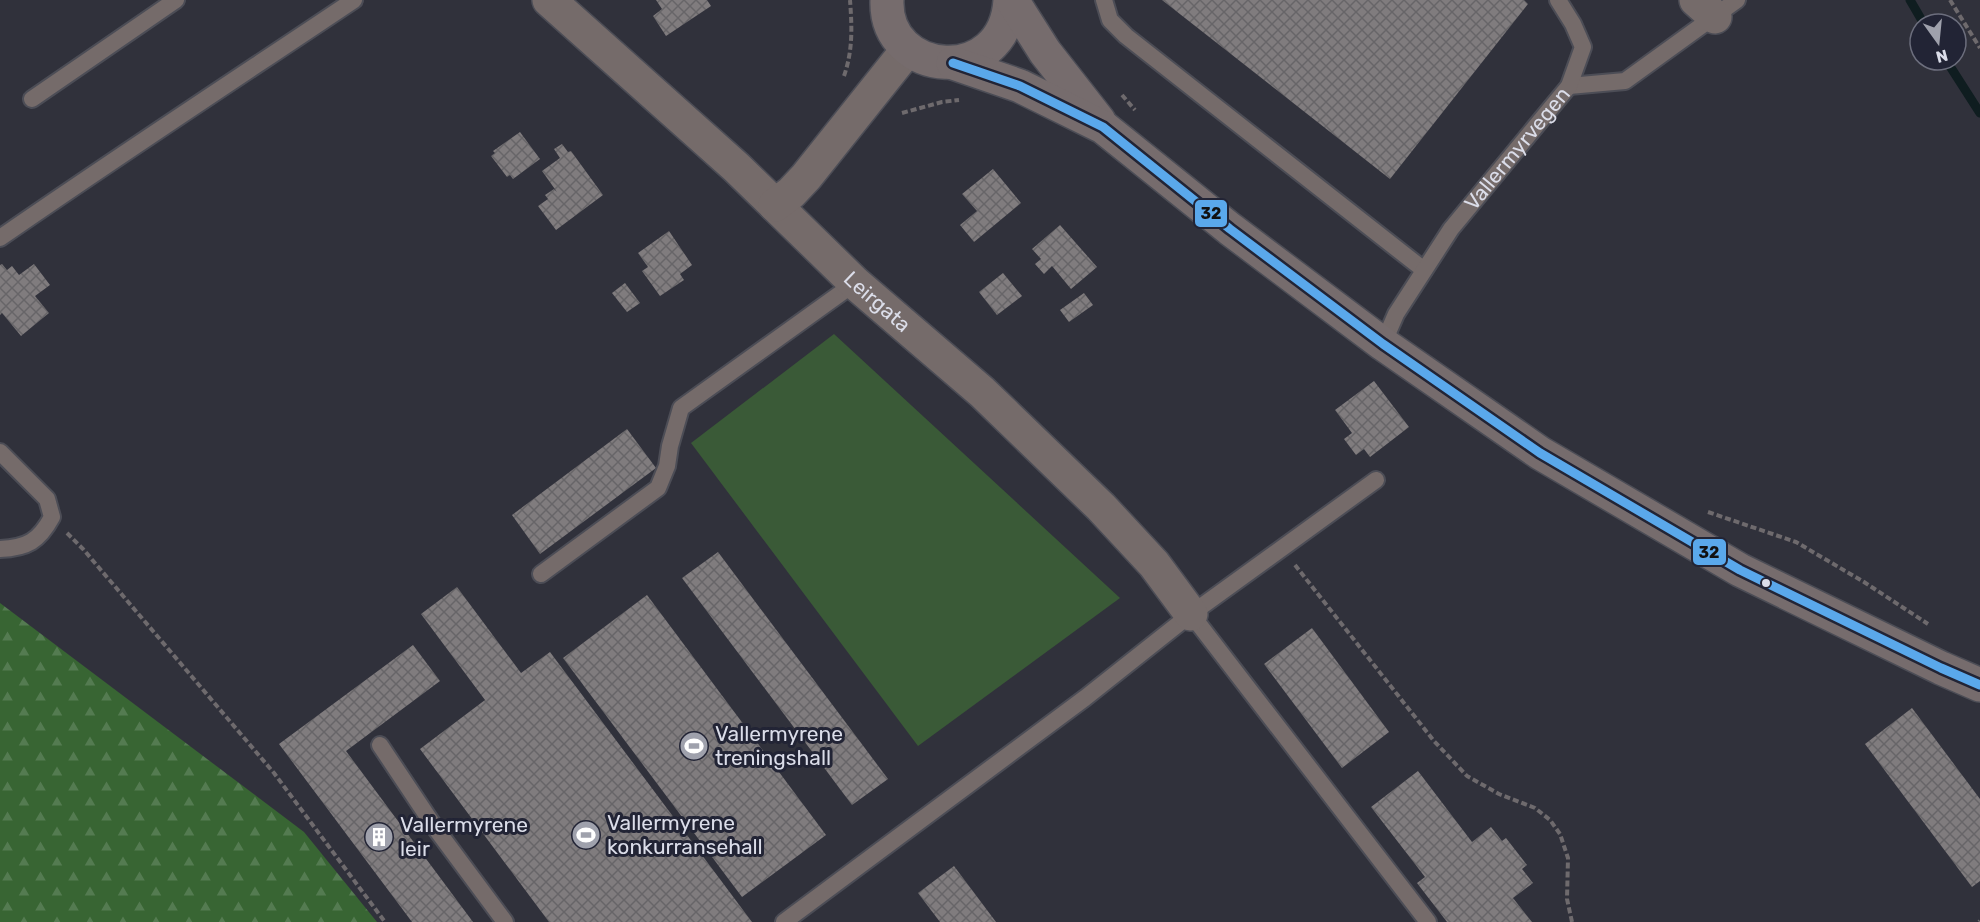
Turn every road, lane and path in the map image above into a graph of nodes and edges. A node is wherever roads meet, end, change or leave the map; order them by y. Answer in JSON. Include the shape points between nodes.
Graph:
{"nodes":[{"id":1,"x":176,"y":0,"type":"edge"},
{"id":2,"x":354,"y":0,"type":"edge"},
{"id":3,"x":549,"y":0,"type":"edge"},
{"id":4,"x":850,"y":0,"type":"edge"},
{"id":5,"x":1011,"y":0,"type":"edge"},
{"id":6,"x":1104,"y":0,"type":"edge"},
{"id":7,"x":1558,"y":0,"type":"edge"},
{"id":8,"x":1950,"y":0,"type":"edge"},
{"id":9,"x":886,"y":2,"type":"edge"},
{"id":10,"x":1716,"y":6,"type":"edge"},
{"id":11,"x":1980,"y":48,"type":"edge"},
{"id":12,"x":909,"y":49,"type":"junction"},
{"id":13,"x":954,"y":63,"type":"junction"},
{"id":14,"x":844,"y":77,"type":"dead end"},
{"id":15,"x":1569,"y":86,"type":"junction"},
{"id":16,"x":1122,"y":95,"type":"dead end"},
{"id":17,"x":32,"y":99,"type":"dead end"},
{"id":18,"x":1137,"y":112,"type":"dead end"},
{"id":19,"x":1103,"y":127,"type":"junction"},
{"id":20,"x":775,"y":205,"type":"junction"},
{"id":21,"x":0,"y":238,"type":"edge"},
{"id":22,"x":1424,"y":270,"type":"junction"},
{"id":23,"x":855,"y":283,"type":"junction"},
{"id":24,"x":1383,"y":344,"type":"junction"},
{"id":25,"x":0,"y":452,"type":"edge"},
{"id":26,"x":1376,"y":480,"type":"dead end"},
{"id":27,"x":1700,"y":509,"type":"dead end"},
{"id":28,"x":52,"y":517,"type":"junction"},
{"id":29,"x":1282,"y":548,"type":"junction"},
{"id":30,"x":0,"y":549,"type":"edge"},
{"id":31,"x":541,"y":574,"type":"dead end"},
{"id":32,"x":1191,"y":614,"type":"junction"},
{"id":33,"x":1930,"y":626,"type":"dead end"},
{"id":34,"x":1980,"y":685,"type":"edge"},
{"id":35,"x":380,"y":745,"type":"dead end"},
{"id":36,"x":385,"y":922,"type":"edge"},
{"id":37,"x":505,"y":922,"type":"edge"},
{"id":38,"x":784,"y":922,"type":"edge"},
{"id":39,"x":1428,"y":922,"type":"edge"},
{"id":40,"x":1572,"y":922,"type":"edge"}],
"edges":[{"from":1,"to":17,"type":"lane"},
{"from":2,"to":21,"type":"lane"},
{"from":3,"to":20,"type":"street","name":"Leirgata"},
{"from":4,"to":14,"type":"path","via":[[853,30]]},
{"from":5,"to":13,"type":"main road","via":[[1004,28],[996,41],[984,52]]},
{"from":5,"to":19,"type":"main road"},
{"from":6,"to":22,"type":"lane","via":[[1110,20],[1126,36]]},
{"from":7,"to":15,"type":"lane","via":[[1583,48]]},
{"from":8,"to":11,"type":"path"},
{"from":9,"to":12,"type":"main road","via":[[890,23]]},
{"from":10,"to":15,"type":"lane","name":"Vallermyrvegen","via":[[1625,81]]},
{"from":12,"to":13,"type":"main road","via":[[937,62]]},
{"from":12,"to":20,"type":"street","via":[[806,177]]},
{"from":13,"to":19,"type":"main road","via":[[1020,86]]},
{"from":15,"to":22,"type":"lane","name":"Vallermyrvegen","via":[[1451,229]]},
{"from":16,"to":18,"type":"path"},
{"from":19,"to":24,"type":"main road"},
{"from":20,"to":23,"type":"street","name":"Leirgata"},
{"from":22,"to":24,"type":"lane","name":"Vallermyrvegen"},
{"from":23,"to":31,"type":"lane","via":[[681,408],[658,488]]},
{"from":23,"to":32,"type":"street","name":"Leirgata","via":[[982,392],[1101,507],[1154,564]]},
{"from":24,"to":34,"type":"main road","via":[[1540,453],[1740,570]]},
{"from":25,"to":28,"type":"lane","via":[[47,499]]},
{"from":26,"to":29,"type":"lane"},
{"from":27,"to":33,"type":"path","via":[[1796,542]]},
{"from":28,"to":30,"type":"lane","via":[[32,543]]},
{"from":28,"to":36,"type":"path","via":[[274,773]]},
{"from":29,"to":32,"type":"lane"},
{"from":29,"to":40,"type":"path","via":[[1434,741],[1467,776],[1534,808],[1550,820],[1560,834],[1568,858],[1567,899]]},
{"from":32,"to":38,"type":"lane","via":[[1085,698]]},
{"from":32,"to":39,"type":"lane"},
{"from":35,"to":37,"type":"lane"}]}
